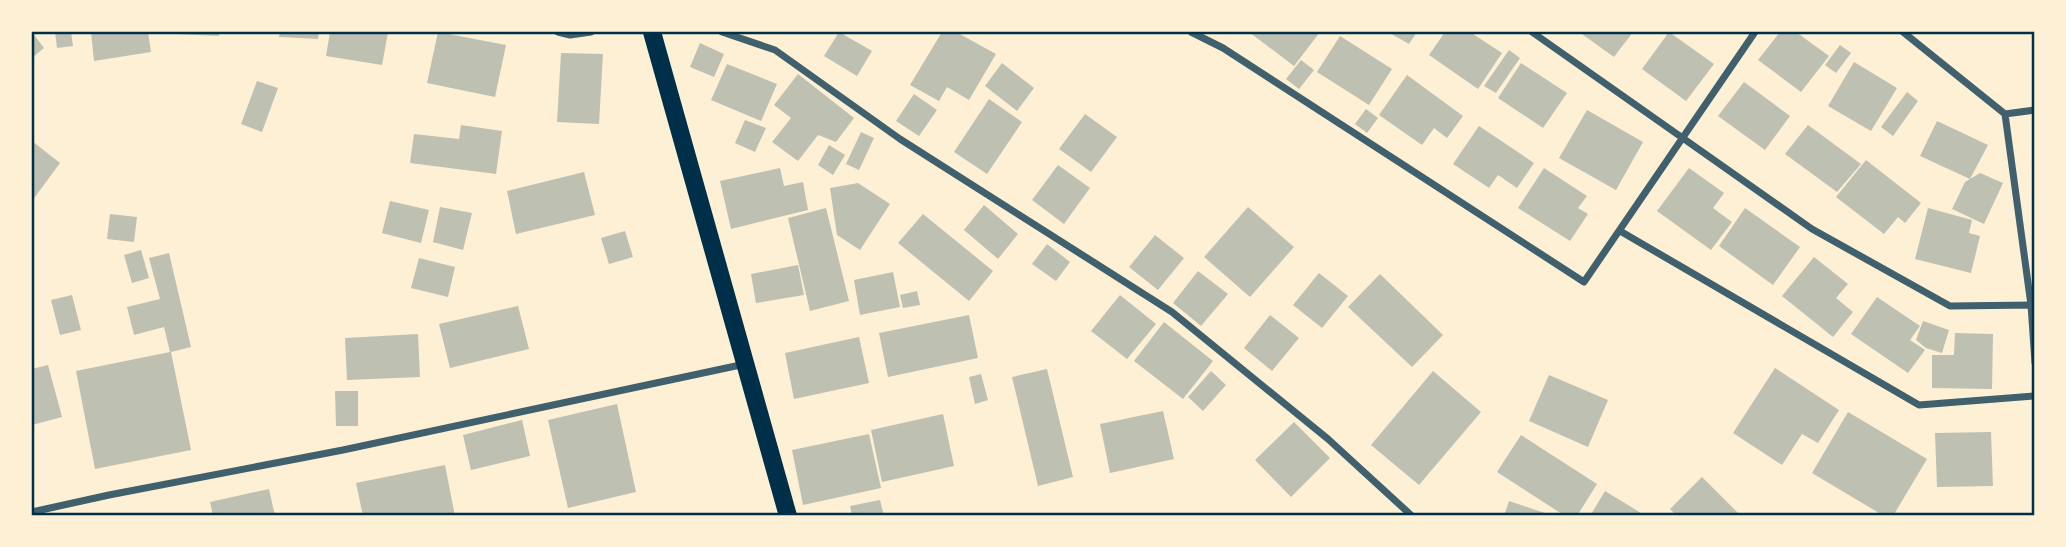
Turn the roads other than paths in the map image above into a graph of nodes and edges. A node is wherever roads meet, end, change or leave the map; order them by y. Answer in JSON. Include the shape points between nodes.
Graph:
{"nodes":[{"id":1,"x":558,"y":32,"type":"edge"},
{"id":2,"x":591,"y":32,"type":"edge"},
{"id":3,"x":652,"y":32,"type":"edge"},
{"id":4,"x":722,"y":32,"type":"edge"},
{"id":5,"x":1191,"y":32,"type":"edge"},
{"id":6,"x":1532,"y":32,"type":"edge"},
{"id":7,"x":1755,"y":32,"type":"edge"},
{"id":8,"x":1903,"y":32,"type":"edge"},
{"id":9,"x":2035,"y":110,"type":"edge"},
{"id":10,"x":2005,"y":114,"type":"junction"},
{"id":11,"x":1682,"y":137,"type":"junction"},
{"id":12,"x":1620,"y":231,"type":"junction"},
{"id":13,"x":2033,"y":305,"type":"edge"},
{"id":14,"x":2035,"y":363,"type":"edge"},
{"id":15,"x":746,"y":364,"type":"junction"},
{"id":16,"x":2035,"y":396,"type":"edge"},
{"id":17,"x":32,"y":512,"type":"edge"},
{"id":18,"x":788,"y":516,"type":"edge"},
{"id":19,"x":1412,"y":516,"type":"edge"}],
"edges":[{"from":1,"to":2,"type":"street"},
{"from":3,"to":15,"type":"main road"},
{"from":4,"to":19,"type":"street","via":[[775,50],[900,139],[1172,312],[1328,439]]},
{"from":5,"to":12,"type":"street","via":[[1223,48],[1584,282]]},
{"from":6,"to":11,"type":"street"},
{"from":7,"to":11,"type":"street"},
{"from":8,"to":10,"type":"street"},
{"from":9,"to":10,"type":"street"},
{"from":10,"to":13,"type":"street"},
{"from":11,"to":12,"type":"street"},
{"from":11,"to":13,"type":"street","via":[[1812,229],[1950,306]]},
{"from":12,"to":16,"type":"street","via":[[1919,405]]},
{"from":13,"to":14,"type":"street"},
{"from":15,"to":17,"type":"street"},
{"from":15,"to":18,"type":"main road"}]}
